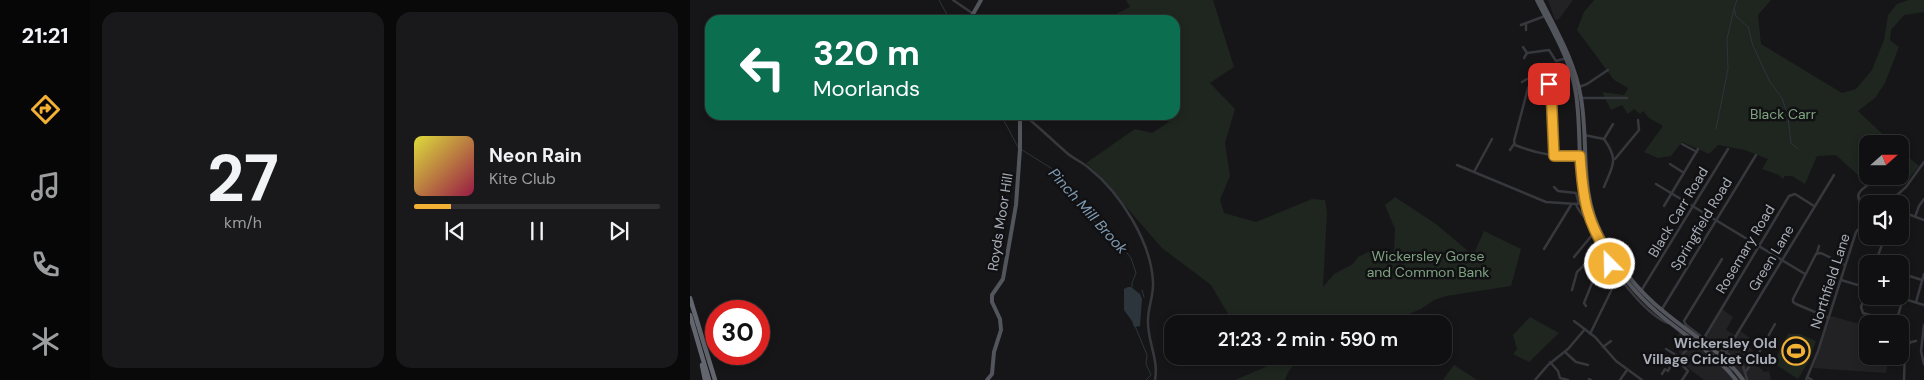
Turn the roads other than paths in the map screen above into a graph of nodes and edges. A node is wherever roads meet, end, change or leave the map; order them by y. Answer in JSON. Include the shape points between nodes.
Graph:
{"nodes":[{"id":1,"x":953,"y":0,"type":"edge"},
{"id":2,"x":981,"y":0,"type":"edge"},
{"id":3,"x":1537,"y":0,"type":"edge"},
{"id":4,"x":1542,"y":1,"type":"edge"},
{"id":5,"x":973,"y":14,"type":"joint"},
{"id":6,"x":1545,"y":16,"type":"junction"},
{"id":7,"x":1526,"y":23,"type":"junction"},
{"id":8,"x":1521,"y":24,"type":"dead end"},
{"id":9,"x":1526,"y":30,"type":"dead end"},
{"id":10,"x":1524,"y":48,"type":"dead end"},
{"id":11,"x":1527,"y":53,"type":"junction"},
{"id":12,"x":1524,"y":58,"type":"dead end"},
{"id":13,"x":1568,"y":58,"type":"junction"},
{"id":14,"x":1608,"y":70,"type":"dead end"},
{"id":15,"x":1554,"y":80,"type":"dead end"},
{"id":16,"x":1522,"y":82,"type":"dead end"},
{"id":17,"x":1529,"y":85,"type":"junction"},
{"id":18,"x":1550,"y":85,"type":"junction"},
{"id":19,"x":1579,"y":87,"type":"junction"},
{"id":20,"x":1581,"y":98,"type":"junction"},
{"id":21,"x":1628,"y":98,"type":"dead end"},
{"id":22,"x":1022,"y":120,"type":"edge"},
{"id":23,"x":1028,"y":120,"type":"edge"},
{"id":24,"x":1638,"y":120,"type":"dead end"},
{"id":25,"x":1613,"y":124,"type":"dead end"},
{"id":26,"x":1584,"y":135,"type":"junction"},
{"id":27,"x":1492,"y":139,"type":"dead end"},
{"id":28,"x":1604,"y":139,"type":"junction"},
{"id":29,"x":1514,"y":144,"type":"junction"},
{"id":30,"x":1682,"y":144,"type":"dead end"},
{"id":31,"x":1584,"y":148,"type":"junction"},
{"id":32,"x":1728,"y":149,"type":"dead end"},
{"id":33,"x":1510,"y":150,"type":"dead end"},
{"id":34,"x":1756,"y":155,"type":"dead end"},
{"id":35,"x":1554,"y":156,"type":"junction"},
{"id":36,"x":1580,"y":156,"type":"junction"},
{"id":37,"x":1615,"y":159,"type":"junction"},
{"id":38,"x":1924,"y":162,"type":"edge"},
{"id":39,"x":1585,"y":163,"type":"junction"},
{"id":40,"x":1670,"y":164,"type":"dead end"},
{"id":41,"x":1457,"y":165,"type":"dead end"},
{"id":42,"x":1474,"y":172,"type":"junction"},
{"id":43,"x":1581,"y":173,"type":"junction"},
{"id":44,"x":1684,"y":173,"type":"junction"},
{"id":45,"x":1834,"y":174,"type":"dead end"},
{"id":46,"x":1656,"y":184,"type":"dead end"},
{"id":47,"x":1868,"y":185,"type":"edge"},
{"id":48,"x":1554,"y":187,"type":"dead end"},
{"id":49,"x":1604,"y":187,"type":"dead end"},
{"id":50,"x":1672,"y":194,"type":"junction"},
{"id":51,"x":1898,"y":195,"type":"edge"},
{"id":52,"x":1859,"y":198,"type":"edge"},
{"id":53,"x":1924,"y":199,"type":"edge"},
{"id":54,"x":1584,"y":202,"type":"junction"},
{"id":55,"x":1571,"y":204,"type":"junction"},
{"id":56,"x":1577,"y":204,"type":"junction"},
{"id":57,"x":1664,"y":206,"type":"dead end"},
{"id":58,"x":1693,"y":206,"type":"junction"},
{"id":59,"x":1814,"y":206,"type":"junction"},
{"id":60,"x":1909,"y":215,"type":"edge"},
{"id":61,"x":1915,"y":217,"type":"junction"},
{"id":62,"x":1716,"y":220,"type":"junction"},
{"id":63,"x":1924,"y":220,"type":"edge"},
{"id":64,"x":1859,"y":228,"type":"edge"},
{"id":65,"x":1593,"y":234,"type":"junction"},
{"id":66,"x":1820,"y":246,"type":"dead end"},
{"id":67,"x":1759,"y":247,"type":"junction"},
{"id":68,"x":1544,"y":249,"type":"dead end"},
{"id":69,"x":1601,"y":249,"type":"junction"},
{"id":70,"x":1818,"y":253,"type":"junction"},
{"id":71,"x":1574,"y":257,"type":"dead end"},
{"id":72,"x":1722,"y":259,"type":"dead end"},
{"id":73,"x":1610,"y":260,"type":"junction"},
{"id":74,"x":1781,"y":260,"type":"junction"},
{"id":75,"x":1846,"y":265,"type":"junction"},
{"id":76,"x":1805,"y":274,"type":"junction"},
{"id":77,"x":1924,"y":274,"type":"edge"},
{"id":78,"x":1909,"y":276,"type":"edge"},
{"id":79,"x":1841,"y":280,"type":"junction"},
{"id":80,"x":1922,"y":280,"type":"junction"},
{"id":81,"x":1635,"y":285,"type":"junction"},
{"id":82,"x":1645,"y":285,"type":"junction"},
{"id":83,"x":1859,"y":286,"type":"edge"},
{"id":84,"x":1612,"y":288,"type":"dead end"},
{"id":85,"x":1572,"y":290,"type":"dead end"},
{"id":86,"x":1640,"y":292,"type":"junction"},
{"id":87,"x":690,"y":298,"type":"edge"},
{"id":88,"x":1909,"y":300,"type":"edge"},
{"id":89,"x":1793,"y":302,"type":"junction"},
{"id":90,"x":1916,"y":302,"type":"junction"},
{"id":91,"x":1663,"y":304,"type":"junction"},
{"id":92,"x":1655,"y":305,"type":"junction"},
{"id":93,"x":1862,"y":305,"type":"edge"},
{"id":94,"x":1924,"y":305,"type":"edge"},
{"id":95,"x":1586,"y":306,"type":"dead end"},
{"id":96,"x":1789,"y":307,"type":"dead end"},
{"id":97,"x":1663,"y":311,"type":"junction"},
{"id":98,"x":690,"y":315,"type":"edge"},
{"id":99,"x":1870,"y":315,"type":"edge"},
{"id":100,"x":1829,"y":318,"type":"junction"},
{"id":101,"x":1574,"y":321,"type":"dead end"},
{"id":102,"x":1672,"y":324,"type":"junction"},
{"id":103,"x":1775,"y":324,"type":"dead end"},
{"id":104,"x":1924,"y":324,"type":"edge"},
{"id":105,"x":1584,"y":329,"type":"junction"},
{"id":106,"x":694,"y":330,"type":"junction"},
{"id":107,"x":1590,"y":334,"type":"junction"},
{"id":108,"x":1689,"y":337,"type":"junction"},
{"id":109,"x":1923,"y":337,"type":"edge"},
{"id":110,"x":1704,"y":338,"type":"junction"},
{"id":111,"x":1611,"y":341,"type":"dead end"},
{"id":112,"x":1916,"y":341,"type":"dead end"},
{"id":113,"x":1691,"y":346,"type":"junction"},
{"id":114,"x":1700,"y":346,"type":"junction"},
{"id":115,"x":1603,"y":347,"type":"junction"},
{"id":116,"x":1666,"y":349,"type":"dead end"},
{"id":117,"x":1565,"y":352,"type":"junction"},
{"id":118,"x":1726,"y":352,"type":"junction"},
{"id":119,"x":1676,"y":355,"type":"junction"},
{"id":120,"x":1681,"y":358,"type":"junction"},
{"id":121,"x":1550,"y":362,"type":"junction"},
{"id":122,"x":1734,"y":363,"type":"junction"},
{"id":123,"x":1580,"y":364,"type":"junction"},
{"id":124,"x":1924,"y":364,"type":"edge"},
{"id":125,"x":1588,"y":365,"type":"dead end"},
{"id":126,"x":1579,"y":369,"type":"dead end"},
{"id":127,"x":1627,"y":370,"type":"junction"},
{"id":128,"x":1745,"y":372,"type":"junction"},
{"id":129,"x":1662,"y":374,"type":"dead end"},
{"id":130,"x":1736,"y":379,"type":"edge"},
{"id":131,"x":1745,"y":379,"type":"edge"},
{"id":132,"x":1807,"y":379,"type":"edge"},
{"id":133,"x":705,"y":380,"type":"edge"},
{"id":134,"x":709,"y":380,"type":"edge"},
{"id":135,"x":715,"y":380,"type":"edge"},
{"id":136,"x":987,"y":380,"type":"edge"},
{"id":137,"x":1156,"y":380,"type":"edge"},
{"id":138,"x":1535,"y":380,"type":"edge"},
{"id":139,"x":1568,"y":380,"type":"edge"},
{"id":140,"x":1620,"y":380,"type":"edge"},
{"id":141,"x":1642,"y":380,"type":"edge"},
{"id":142,"x":1682,"y":380,"type":"edge"},
{"id":143,"x":1812,"y":380,"type":"edge"},
{"id":144,"x":1904,"y":380,"type":"edge"}],
"edges":[{"from":1,"to":5,"type":"street"},
{"from":2,"to":5,"type":"main road"},
{"from":3,"to":6,"type":"main road"},
{"from":4,"to":13,"type":"main road"},
{"from":6,"to":7,"type":"street"},
{"from":6,"to":13,"type":"main road"},
{"from":7,"to":8,"type":"street"},
{"from":7,"to":9,"type":"street"},
{"from":10,"to":11,"type":"street"},
{"from":11,"to":12,"type":"street"},
{"from":11,"to":13,"type":"street","via":[[1546,49],[1556,61]]},
{"from":13,"to":19,"type":"main road"},
{"from":13,"to":36,"type":"main road","via":[[1576,93]]},
{"from":14,"to":19,"type":"street"},
{"from":15,"to":18,"type":"street"},
{"from":16,"to":17,"type":"street","via":[[1526,79]]},
{"from":17,"to":18,"type":"street"},
{"from":17,"to":29,"type":"street"},
{"from":18,"to":35,"type":"street"},
{"from":19,"to":20,"type":"main road"},
{"from":20,"to":21,"type":"street"},
{"from":20,"to":26,"type":"main road"},
{"from":22,"to":136,"type":"main road","name":"Royds Moor Hill","via":[[1016,205],[1003,279],[992,295],[1002,330],[994,352],[992,374]]},
{"from":23,"to":137,"type":"street","via":[[1098,175],[1138,228],[1153,281],[1148,320]]},
{"from":24,"to":37,"type":"street","via":[[1639,130]]},
{"from":25,"to":28,"type":"street"},
{"from":26,"to":28,"type":"street"},
{"from":26,"to":31,"type":"main road"},
{"from":27,"to":42,"type":"street"},
{"from":28,"to":37,"type":"street"},
{"from":29,"to":33,"type":"street"},
{"from":29,"to":35,"type":"street"},
{"from":30,"to":44,"type":"street","via":[[1698,151]]},
{"from":31,"to":36,"type":"street"},
{"from":31,"to":39,"type":"main road"},
{"from":32,"to":58,"type":"street","name":"Black Carr Road"},
{"from":34,"to":62,"type":"street","name":"Springfield Road"},
{"from":35,"to":36,"type":"street"},
{"from":36,"to":43,"type":"main road"},
{"from":37,"to":49,"type":"street"},
{"from":38,"to":51,"type":"street"},
{"from":39,"to":43,"type":"main road"},
{"from":39,"to":81,"type":"main road","via":[[1593,217]]},
{"from":40,"to":44,"type":"street"},
{"from":41,"to":42,"type":"street"},
{"from":42,"to":55,"type":"street","via":[[1546,202]]},
{"from":43,"to":54,"type":"main road"},
{"from":44,"to":50,"type":"street"},
{"from":45,"to":59,"type":"street","name":"Green Lane"},
{"from":46,"to":50,"type":"street"},
{"from":47,"to":52,"type":"street","via":[[1860,190]]},
{"from":48,"to":56,"type":"street","via":[[1558,191],[1576,194]]},
{"from":50,"to":57,"type":"street"},
{"from":50,"to":58,"type":"street"},
{"from":53,"to":61,"type":"street"},
{"from":54,"to":56,"type":"street"},
{"from":54,"to":73,"type":"main road"},
{"from":55,"to":56,"type":"street"},
{"from":55,"to":68,"type":"street"},
{"from":56,"to":65,"type":"street"},
{"from":58,"to":62,"type":"street"},
{"from":58,"to":82,"type":"street","name":"Black Carr Road"},
{"from":59,"to":67,"type":"street","name":"Rosemary Road","via":[[1791,194]]},
{"from":59,"to":74,"type":"street","name":"Green Lane"},
{"from":60,"to":61,"type":"street"},
{"from":61,"to":63,"type":"street"},
{"from":62,"to":67,"type":"street"},
{"from":62,"to":91,"type":"street","name":"Springfield Road"},
{"from":64,"to":75,"type":"street","name":"Northfield Lane"},
{"from":65,"to":69,"type":"street"},
{"from":65,"to":71,"type":"street"},
{"from":66,"to":70,"type":"street"},
{"from":67,"to":74,"type":"street"},
{"from":67,"to":110,"type":"street","name":"Rosemary Road"},
{"from":69,"to":73,"type":"street"},
{"from":69,"to":85,"type":"street","via":[[1577,272]]},
{"from":70,"to":75,"type":"street"},
{"from":70,"to":76,"type":"street"},
{"from":72,"to":110,"type":"street","via":[[1684,319],[1686,325]]},
{"from":73,"to":81,"type":"main road"},
{"from":73,"to":95,"type":"street","via":[[1592,283],[1584,302]]},
{"from":73,"to":102,"type":"street","via":[[1646,307]]},
{"from":74,"to":76,"type":"street"},
{"from":74,"to":118,"type":"street","name":"Green Lane"},
{"from":75,"to":79,"type":"street","name":"Northfield Lane"},
{"from":76,"to":89,"type":"street"},
{"from":77,"to":80,"type":"street"},
{"from":78,"to":80,"type":"street"},
{"from":79,"to":83,"type":"street"},
{"from":79,"to":100,"type":"street","name":"Northfield Lane"},
{"from":80,"to":90,"type":"street"},
{"from":81,"to":82,"type":"street"},
{"from":81,"to":86,"type":"main road"},
{"from":82,"to":86,"type":"street","name":"Black Carr Road"},
{"from":84,"to":107,"type":"street"},
{"from":86,"to":92,"type":"main road"},
{"from":86,"to":102,"type":"main road"},
{"from":87,"to":135,"type":"highway"},
{"from":88,"to":90,"type":"street"},
{"from":89,"to":96,"type":"street"},
{"from":89,"to":100,"type":"street"},
{"from":90,"to":94,"type":"street"},
{"from":91,"to":92,"type":"street"},
{"from":91,"to":97,"type":"street"},
{"from":92,"to":97,"type":"main road"},
{"from":93,"to":99,"type":"street","via":[[1861,311]]},
{"from":97,"to":122,"type":"main road"},
{"from":98,"to":106,"type":"highway"},
{"from":100,"to":132,"type":"street","name":"Northfield Lane"},
{"from":101,"to":105,"type":"street"},
{"from":102,"to":108,"type":"main road"},
{"from":103,"to":128,"type":"street"},
{"from":104,"to":109,"type":"street"},
{"from":105,"to":107,"type":"street"},
{"from":105,"to":117,"type":"street"},
{"from":106,"to":133,"type":"highway"},
{"from":106,"to":134,"type":"highway"},
{"from":107,"to":115,"type":"street"},
{"from":108,"to":113,"type":"street"},
{"from":108,"to":114,"type":"main road"},
{"from":109,"to":124,"type":"street","via":[[1921,351]]},
{"from":110,"to":118,"type":"street"},
{"from":111,"to":115,"type":"street"},
{"from":112,"to":144,"type":"street","via":[[1905,348]]},
{"from":113,"to":114,"type":"street"},
{"from":113,"to":120,"type":"street"},
{"from":114,"to":130,"type":"main road"},
{"from":115,"to":127,"type":"street"},
{"from":116,"to":119,"type":"street"},
{"from":117,"to":121,"type":"street"},
{"from":117,"to":123,"type":"street"},
{"from":118,"to":122,"type":"street"},
{"from":119,"to":120,"type":"street"},
{"from":119,"to":129,"type":"street","via":[[1668,371],[1665,369]]},
{"from":120,"to":142,"type":"street","via":[[1680,363],[1688,372]]},
{"from":121,"to":138,"type":"street"},
{"from":121,"to":139,"type":"street","via":[[1560,378]]},
{"from":122,"to":128,"type":"street","via":[[1741,362]]},
{"from":122,"to":130,"type":"street","via":[[1729,369]]},
{"from":122,"to":131,"type":"main road"},
{"from":123,"to":125,"type":"street"},
{"from":123,"to":126,"type":"street"},
{"from":127,"to":140,"type":"street"},
{"from":127,"to":141,"type":"street"},
{"from":128,"to":131,"type":"street"},
{"from":132,"to":143,"type":"street"}]}
